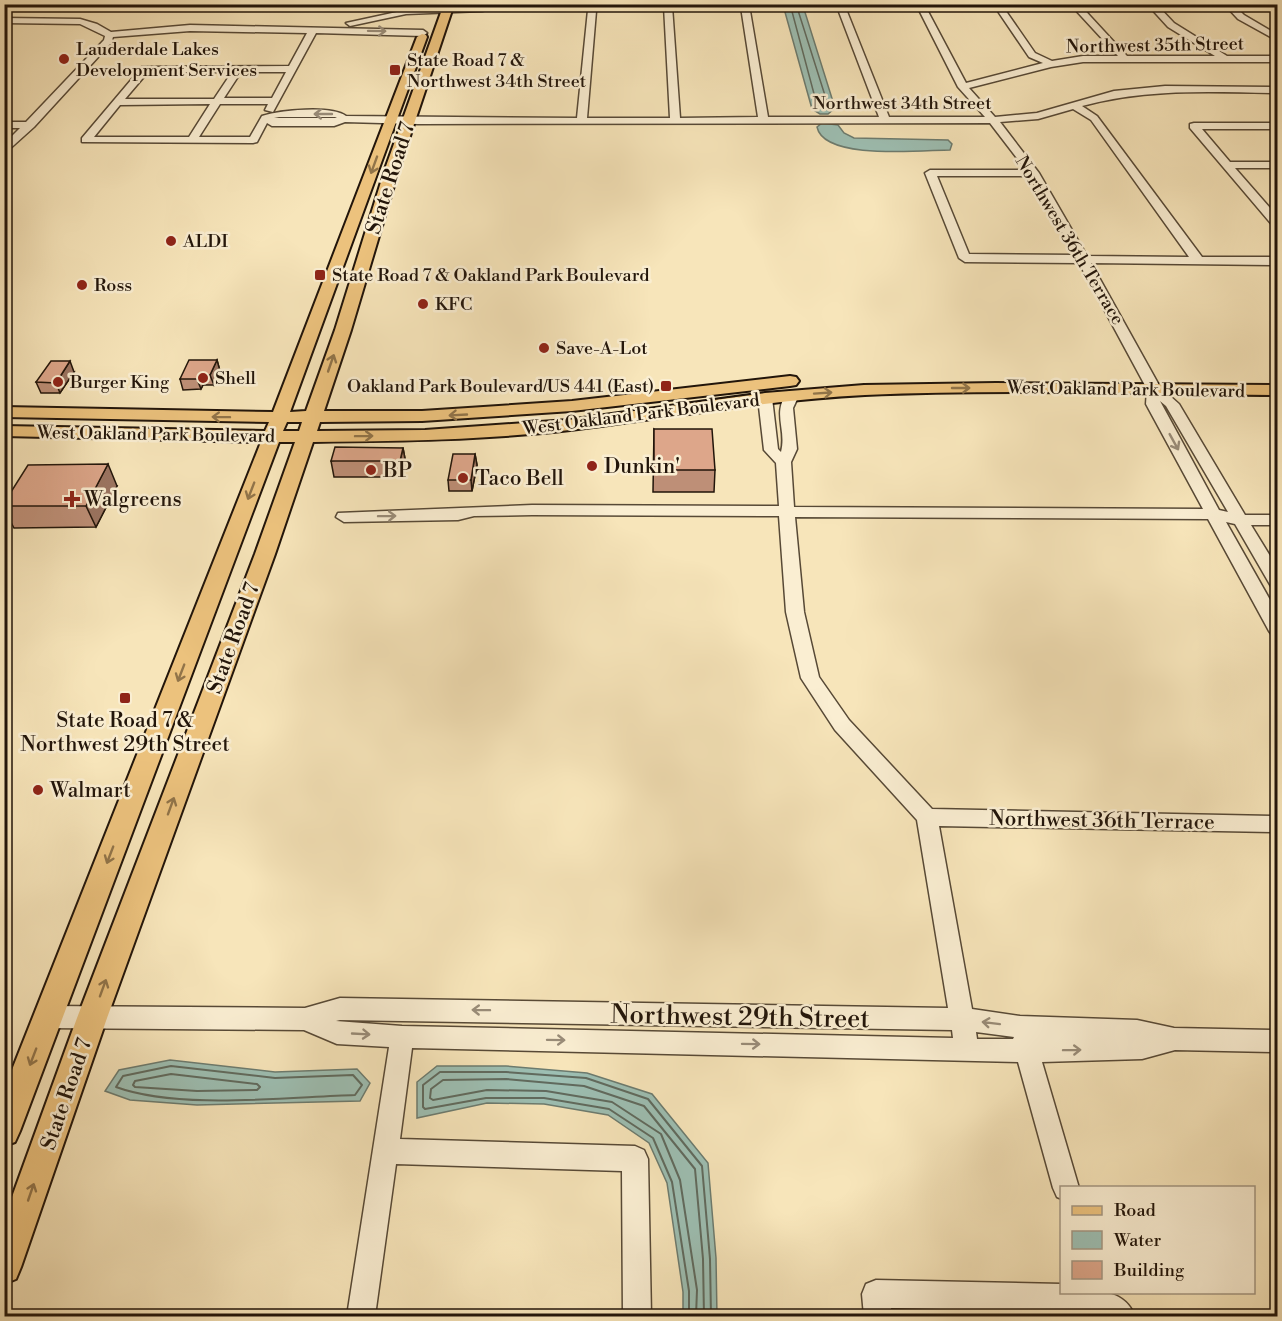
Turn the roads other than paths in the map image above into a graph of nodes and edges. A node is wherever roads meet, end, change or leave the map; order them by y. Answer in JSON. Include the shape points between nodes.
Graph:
{"nodes":[{"id":1,"x":515,"y":4,"type":"edge"},
{"id":2,"x":601,"y":4,"type":"edge"},
{"id":3,"x":632,"y":4,"type":"edge"},
{"id":4,"x":679,"y":4,"type":"edge"},
{"id":5,"x":734,"y":4,"type":"edge"},
{"id":6,"x":840,"y":4,"type":"edge"},
{"id":7,"x":920,"y":4,"type":"edge"},
{"id":8,"x":997,"y":4,"type":"edge"},
{"id":9,"x":1074,"y":4,"type":"edge"},
{"id":10,"x":1151,"y":4,"type":"edge"},
{"id":11,"x":1228,"y":4,"type":"edge"},
{"id":12,"x":668,"y":5,"type":"edge"},
{"id":13,"x":745,"y":5,"type":"edge"},
{"id":14,"x":434,"y":7,"type":"edge"},
{"id":15,"x":448,"y":7,"type":"edge"},
{"id":16,"x":4,"y":21,"type":"edge"},
{"id":17,"x":298,"y":29,"type":"junction"},
{"id":18,"x":313,"y":30,"type":"junction"},
{"id":19,"x":423,"y":33,"type":"junction"},
{"id":20,"x":109,"y":35,"type":"junction"},
{"id":21,"x":1278,"y":39,"type":"edge"},
{"id":22,"x":1124,"y":58,"type":"junction"},
{"id":23,"x":1225,"y":59,"type":"junction"},
{"id":24,"x":1278,"y":59,"type":"edge"},
{"id":25,"x":1051,"y":64,"type":"junction"},
{"id":26,"x":238,"y":69,"type":"junction"},
{"id":27,"x":291,"y":69,"type":"junction"},
{"id":28,"x":963,"y":87,"type":"junction"},
{"id":29,"x":1278,"y":90,"type":"edge"},
{"id":30,"x":275,"y":101,"type":"junction"},
{"id":31,"x":117,"y":102,"type":"junction"},
{"id":32,"x":217,"y":102,"type":"junction"},
{"id":33,"x":1075,"y":106,"type":"junction"},
{"id":34,"x":267,"y":118,"type":"junction"},
{"id":35,"x":391,"y":119,"type":"junction"},
{"id":36,"x":409,"y":119,"type":"junction"},
{"id":37,"x":675,"y":119,"type":"junction"},
{"id":38,"x":763,"y":119,"type":"junction"},
{"id":39,"x":885,"y":119,"type":"junction"},
{"id":40,"x":582,"y":120,"type":"junction"},
{"id":41,"x":993,"y":120,"type":"junction"},
{"id":42,"x":4,"y":125,"type":"edge"},
{"id":43,"x":30,"y":125,"type":"junction"},
{"id":44,"x":1278,"y":126,"type":"edge"},
{"id":45,"x":192,"y":140,"type":"junction"},
{"id":46,"x":4,"y":151,"type":"edge"},
{"id":47,"x":1228,"y":165,"type":"junction"},
{"id":48,"x":1278,"y":165,"type":"edge"},
{"id":49,"x":1034,"y":173,"type":"junction"},
{"id":50,"x":365,"y":190,"type":"junction"},
{"id":51,"x":1265,"y":210,"type":"junction"},
{"id":52,"x":1278,"y":210,"type":"edge"},
{"id":53,"x":1278,"y":225,"type":"edge"},
{"id":54,"x":371,"y":240,"type":"junction"},
{"id":55,"x":1083,"y":259,"type":"junction"},
{"id":56,"x":1198,"y":260,"type":"junction"},
{"id":57,"x":1278,"y":261,"type":"edge"},
{"id":58,"x":1278,"y":376,"type":"edge"},
{"id":59,"x":1151,"y":382,"type":"junction"},
{"id":60,"x":792,"y":388,"type":"junction"},
{"id":61,"x":1278,"y":390,"type":"edge"},
{"id":62,"x":765,"y":398,"type":"junction"},
{"id":63,"x":4,"y":412,"type":"edge"},
{"id":64,"x":276,"y":427,"type":"junction"},
{"id":65,"x":309,"y":427,"type":"junction"},
{"id":66,"x":4,"y":431,"type":"edge"},
{"id":67,"x":783,"y":462,"type":"junction"},
{"id":68,"x":1278,"y":509,"type":"edge"},
{"id":69,"x":787,"y":512,"type":"junction"},
{"id":70,"x":1214,"y":514,"type":"junction"},
{"id":71,"x":1235,"y":514,"type":"junction"},
{"id":72,"x":344,"y":517,"type":"dead end"},
{"id":73,"x":1278,"y":520,"type":"edge"},
{"id":74,"x":1278,"y":584,"type":"edge"},
{"id":75,"x":1278,"y":631,"type":"edge"},
{"id":76,"x":927,"y":817,"type":"junction"},
{"id":77,"x":1278,"y":824,"type":"edge"},
{"id":78,"x":48,"y":1017,"type":"junction"},
{"id":79,"x":92,"y":1018,"type":"junction"},
{"id":80,"x":305,"y":1019,"type":"junction"},
{"id":81,"x":962,"y":1019,"type":"junction"},
{"id":82,"x":1020,"y":1027,"type":"junction"},
{"id":83,"x":402,"y":1036,"type":"junction"},
{"id":84,"x":1174,"y":1039,"type":"junction"},
{"id":85,"x":1278,"y":1041,"type":"edge"},
{"id":86,"x":967,"y":1050,"type":"junction"},
{"id":87,"x":1026,"y":1051,"type":"junction"},
{"id":88,"x":4,"y":1131,"type":"edge"},
{"id":89,"x":384,"y":1151,"type":"junction"},
{"id":90,"x":1065,"y":1186,"type":"edge"},
{"id":91,"x":4,"y":1267,"type":"edge"},
{"id":92,"x":1097,"y":1295,"type":"edge"},
{"id":93,"x":877,"y":1305,"type":"edge"},
{"id":94,"x":361,"y":1317,"type":"edge"},
{"id":95,"x":638,"y":1317,"type":"edge"},
{"id":96,"x":1122,"y":1317,"type":"edge"}],
"edges":[{"from":1,"to":15,"type":"street","via":[[499,8]]},
{"from":2,"to":40,"type":"street","via":[[592,10]]},
{"from":3,"to":12,"type":"street"},
{"from":4,"to":12,"type":"street"},
{"from":5,"to":13,"type":"street"},
{"from":6,"to":39,"type":"street"},
{"from":7,"to":28,"type":"street","name":"Northwest 36th Terrace"},
{"from":8,"to":25,"type":"street","via":[[1032,55]]},
{"from":9,"to":22,"type":"street"},
{"from":10,"to":23,"type":"street","via":[[1172,26]]},
{"from":11,"to":21,"type":"street","via":[[1241,17]]},
{"from":12,"to":37,"type":"street"},
{"from":13,"to":38,"type":"street"},
{"from":14,"to":15,"type":"street"},
{"from":14,"to":17,"type":"street"},
{"from":14,"to":19,"type":"main road","name":"State Road 7"},
{"from":15,"to":36,"type":"main road","name":"State Road 7"},
{"from":16,"to":20,"type":"street","via":[[80,22]]},
{"from":17,"to":18,"type":"street"},
{"from":17,"to":20,"type":"street","via":[[190,28]]},
{"from":18,"to":19,"type":"street","one_way":true},
{"from":18,"to":27,"type":"street"},
{"from":19,"to":35,"type":"main road","name":"State Road 7"},
{"from":20,"to":43,"type":"street","via":[[108,41]]},
{"from":22,"to":23,"type":"street","name":"Northwest 35th Street"},
{"from":22,"to":25,"type":"street","name":"Northwest 35th Street"},
{"from":23,"to":24,"type":"street","name":"Northwest 35th Street"},
{"from":25,"to":28,"type":"street","name":"Northwest 35th Street"},
{"from":26,"to":27,"type":"street"},
{"from":26,"to":31,"type":"street","via":[[145,69]]},
{"from":26,"to":32,"type":"street"},
{"from":27,"to":30,"type":"street"},
{"from":28,"to":41,"type":"street","name":"Northwest 36th Terrace"},
{"from":29,"to":33,"type":"street","name":"Northwest 34th Street","via":[[1154,90],[1114,94]]},
{"from":30,"to":32,"type":"street"},
{"from":30,"to":34,"type":"street"},
{"from":31,"to":32,"type":"street"},
{"from":31,"to":45,"type":"street","via":[[86,140]]},
{"from":32,"to":45,"type":"street"},
{"from":33,"to":41,"type":"street","name":"Northwest 34th Street","via":[[1038,116]]},
{"from":33,"to":56,"type":"street","via":[[1094,118]]},
{"from":34,"to":35,"type":"street","name":"Northwest 34th Street","via":[[272,123]]},
{"from":34,"to":45,"type":"street","via":[[253,140]]},
{"from":35,"to":36,"type":"street","name":"Northwest 34th Street"},
{"from":35,"to":50,"type":"main road","name":"State Road 7","one_way":true},
{"from":36,"to":40,"type":"street","name":"Northwest 34th Street"},
{"from":36,"to":54,"type":"main road","name":"State Road 7"},
{"from":37,"to":38,"type":"street","name":"Northwest 34th Street"},
{"from":37,"to":40,"type":"street","name":"Northwest 34th Street"},
{"from":38,"to":39,"type":"street","name":"Northwest 34th Street"},
{"from":39,"to":41,"type":"street","name":"Northwest 34th Street"},
{"from":41,"to":49,"type":"street","name":"Northwest 36th Terrace"},
{"from":42,"to":43,"type":"street"},
{"from":43,"to":46,"type":"street"},
{"from":44,"to":47,"type":"street","via":[[1194,126]]},
{"from":47,"to":48,"type":"street"},
{"from":47,"to":51,"type":"street"},
{"from":49,"to":55,"type":"street","name":"Northwest 36th Terrace"},
{"from":49,"to":55,"type":"street","via":[[930,173],[965,258]]},
{"from":50,"to":54,"type":"main road","via":[[369,200],[358,233],[362,240]]},
{"from":50,"to":64,"type":"main road","name":"State Road 7"},
{"from":51,"to":52,"type":"street"},
{"from":51,"to":53,"type":"street"},
{"from":65,"to":54,"type":"main road","name":"State Road 7","one_way":true},
{"from":55,"to":56,"type":"street"},
{"from":55,"to":59,"type":"street","name":"Northwest 36th Terrace"},
{"from":56,"to":57,"type":"street"},
{"from":58,"to":59,"type":"main road","name":"West Oakland Park Boulevard"},
{"from":59,"to":60,"type":"main road","name":"West Oakland Park Boulevard"},
{"from":59,"to":61,"type":"main road","name":"West Oakland Park Boulevard"},
{"from":59,"to":70,"type":"street","name":"Northwest 36th Terrace","one_way":true,"via":[[1153,404]]},
{"from":59,"to":71,"type":"street","name":"Northwest 36th Terrace","via":[[1172,404]]},
{"from":60,"to":62,"type":"main road","name":"West Oakland Park Boulevard"},
{"from":60,"to":65,"type":"main road","name":"West Oakland Park Boulevard","one_way":true},
{"from":60,"to":67,"type":"street","via":[[785,410],[790,450]]},
{"from":65,"to":62,"type":"main road","name":"West Oakland Park Boulevard","one_way":true,"via":[[425,435],[524,429]]},
{"from":62,"to":67,"type":"street","via":[[771,450]]},
{"from":64,"to":63,"type":"main road","name":"West Oakland Park Boulevard","one_way":true},
{"from":64,"to":65,"type":"main road","name":"West Oakland Park Boulevard"},
{"from":64,"to":66,"type":"main road","name":"West Oakland Park Boulevard"},
{"from":64,"to":78,"type":"main road","name":"State Road 7","one_way":true},
{"from":79,"to":65,"type":"main road","name":"State Road 7","one_way":true},
{"from":67,"to":69,"type":"street"},
{"from":68,"to":71,"type":"street"},
{"from":69,"to":70,"type":"street"},
{"from":72,"to":69,"type":"street","one_way":true,"via":[[458,515],[490,510]]},
{"from":69,"to":76,"type":"street","via":[[795,612],[810,678],[842,724]]},
{"from":70,"to":71,"type":"street"},
{"from":70,"to":75,"type":"street","name":"Northwest 36th Terrace"},
{"from":71,"to":73,"type":"street"},
{"from":71,"to":74,"type":"street","name":"Northwest 36th Terrace"},
{"from":76,"to":77,"type":"street","name":"Northwest 36th Terrace"},
{"from":76,"to":81,"type":"street"},
{"from":78,"to":79,"type":"street","name":"Northwest 29th Street"},
{"from":78,"to":88,"type":"main road","name":"State Road 7","one_way":true},
{"from":79,"to":80,"type":"street","name":"Northwest 29th Street"},
{"from":91,"to":79,"type":"main road","name":"State Road 7","one_way":true},
{"from":81,"to":80,"type":"street","name":"Northwest 29th Street","one_way":true,"via":[[418,1009],[340,1009]]},
{"from":80,"to":83,"type":"street","name":"Northwest 29th Street","one_way":true,"via":[[338,1033]]},
{"from":82,"to":81,"type":"street","name":"Northwest 29th Street","one_way":true},
{"from":81,"to":86,"type":"street"},
{"from":82,"to":84,"type":"street","name":"Northwest 29th Street","via":[[1137,1031]]},
{"from":82,"to":87,"type":"street"},
{"from":83,"to":86,"type":"street","name":"Northwest 29th Street","one_way":true},
{"from":83,"to":89,"type":"street"},
{"from":84,"to":85,"type":"street","name":"Northwest 29th Street"},
{"from":87,"to":84,"type":"street","name":"Northwest 29th Street","one_way":true,"via":[[1142,1048]]},
{"from":86,"to":87,"type":"street","name":"Northwest 29th Street"},
{"from":87,"to":90,"type":"street"},
{"from":89,"to":94,"type":"street"},
{"from":89,"to":95,"type":"street","via":[[635,1159]]},
{"from":92,"to":93,"type":"street"},
{"from":92,"to":96,"type":"street"}]}
